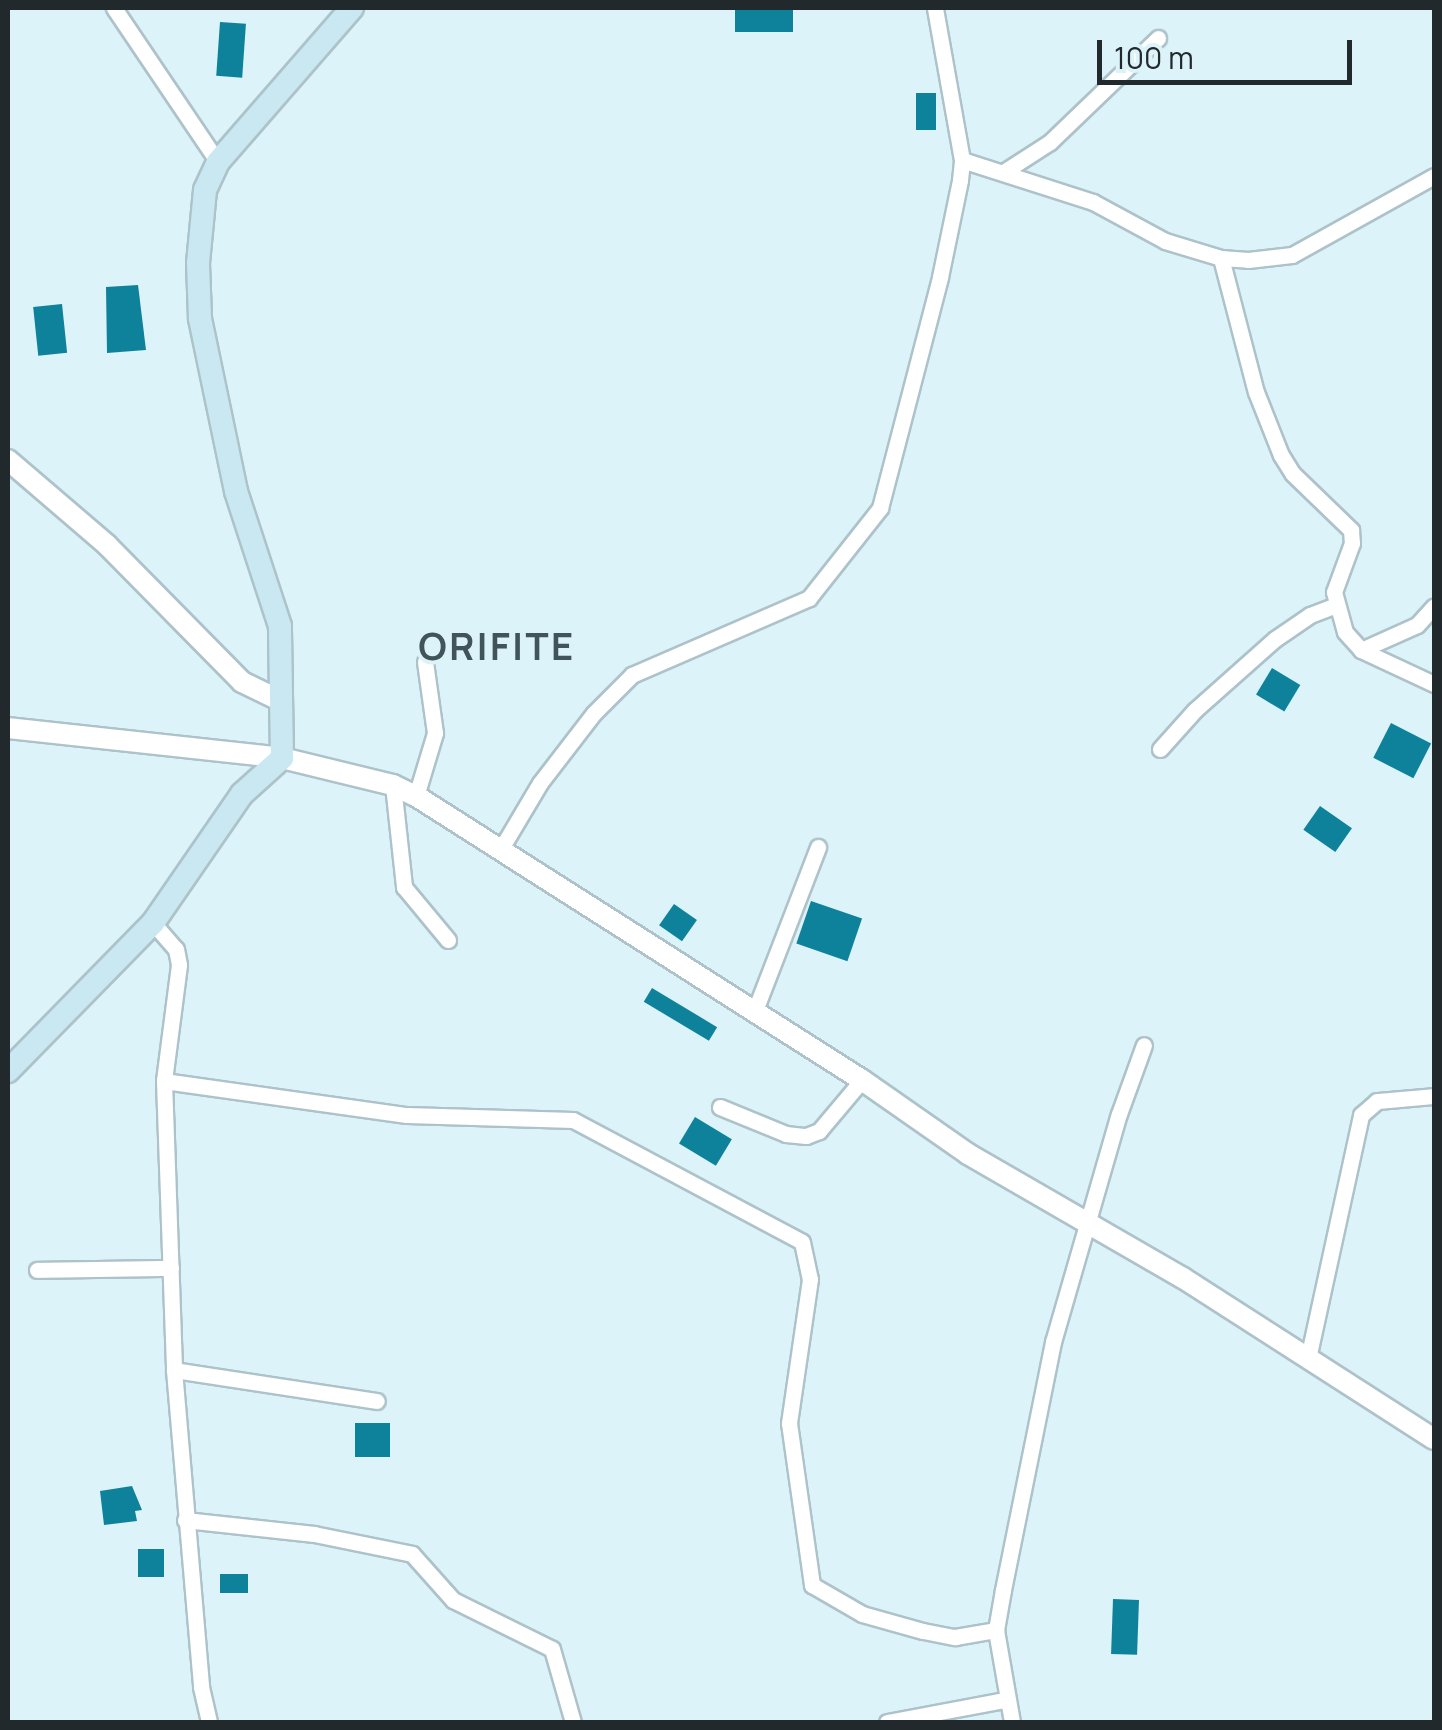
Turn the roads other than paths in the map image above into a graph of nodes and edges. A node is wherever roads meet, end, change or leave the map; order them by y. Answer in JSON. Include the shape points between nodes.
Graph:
{"nodes":[{"id":1,"x":114,"y":8,"type":"edge"},
{"id":2,"x":934,"y":8,"type":"edge"},
{"id":3,"x":342,"y":12,"type":"edge"},
{"id":4,"x":1158,"y":38,"type":"dead end"},
{"id":5,"x":962,"y":160,"type":"junction"},
{"id":6,"x":218,"y":162,"type":"junction"},
{"id":7,"x":1004,"y":170,"type":"junction"},
{"id":8,"x":1434,"y":176,"type":"edge"},
{"id":9,"x":1220,"y":258,"type":"junction"},
{"id":10,"x":8,"y":460,"type":"edge"},
{"id":11,"x":1334,"y":606,"type":"junction"},
{"id":12,"x":1434,"y":606,"type":"edge"},
{"id":13,"x":1362,"y":650,"type":"junction"},
{"id":14,"x":425,"y":662,"type":"dead end"},
{"id":15,"x":1434,"y":684,"type":"edge"},
{"id":16,"x":281,"y":701,"type":"junction"},
{"id":17,"x":8,"y":728,"type":"edge"},
{"id":18,"x":1160,"y":749,"type":"dead end"},
{"id":19,"x":282,"y":758,"type":"junction"},
{"id":20,"x":393,"y":784,"type":"junction"},
{"id":21,"x":416,"y":796,"type":"junction"},
{"id":22,"x":502,"y":846,"type":"junction"},
{"id":23,"x":818,"y":846,"type":"dead end"},
{"id":24,"x":154,"y":923,"type":"junction"},
{"id":25,"x":448,"y":940,"type":"dead end"},
{"id":26,"x":754,"y":1013,"type":"junction"},
{"id":27,"x":1144,"y":1046,"type":"dead end"},
{"id":28,"x":8,"y":1071,"type":"edge"},
{"id":29,"x":862,"y":1080,"type":"junction"},
{"id":30,"x":164,"y":1082,"type":"junction"},
{"id":31,"x":1434,"y":1096,"type":"edge"},
{"id":32,"x":720,"y":1107,"type":"dead end"},
{"id":33,"x":1090,"y":1221,"type":"junction"},
{"id":34,"x":170,"y":1268,"type":"junction"},
{"id":35,"x":37,"y":1270,"type":"dead end"},
{"id":36,"x":1309,"y":1354,"type":"junction"},
{"id":37,"x":174,"y":1370,"type":"junction"},
{"id":38,"x":378,"y":1400,"type":"dead end"},
{"id":39,"x":1434,"y":1439,"type":"edge"},
{"id":40,"x":185,"y":1520,"type":"junction"},
{"id":41,"x":996,"y":1630,"type":"junction"},
{"id":42,"x":1005,"y":1700,"type":"junction"},
{"id":43,"x":209,"y":1722,"type":"edge"},
{"id":44,"x":573,"y":1722,"type":"edge"},
{"id":45,"x":887,"y":1722,"type":"edge"},
{"id":46,"x":1012,"y":1722,"type":"edge"}],
"edges":[{"from":1,"to":6,"type":"street"},
{"from":2,"to":5,"type":"street"},
{"from":3,"to":6,"type":"main road"},
{"from":4,"to":7,"type":"street","via":[[1050,142]]},
{"from":5,"to":7,"type":"street"},
{"from":5,"to":22,"type":"street","via":[[940,277],[880,508],[809,598],[632,675],[540,783]]},
{"from":6,"to":16,"type":"main road","via":[[205,190],[200,318],[236,491],[280,626]]},
{"from":7,"to":9,"type":"street","via":[[1093,202],[1166,242]]},
{"from":8,"to":9,"type":"street","via":[[1292,255]]},
{"from":9,"to":11,"type":"street","via":[[1256,392],[1281,455],[1351,530]]},
{"from":10,"to":16,"type":"street","via":[[108,545],[242,682]]},
{"from":11,"to":13,"type":"street","via":[[1344,632]]},
{"from":11,"to":18,"type":"street","via":[[1275,639]]},
{"from":12,"to":13,"type":"street","via":[[1417,625]]},
{"from":13,"to":15,"type":"street"},
{"from":14,"to":21,"type":"street","via":[[436,733]]},
{"from":16,"to":19,"type":"main road"},
{"from":17,"to":19,"type":"street"},
{"from":19,"to":20,"type":"street"},
{"from":19,"to":24,"type":"main road","via":[[242,794]]},
{"from":20,"to":21,"type":"street"},
{"from":20,"to":25,"type":"street","via":[[404,887]]},
{"from":21,"to":22,"type":"street"},
{"from":22,"to":26,"type":"street"},
{"from":23,"to":26,"type":"street"},
{"from":24,"to":28,"type":"main road"},
{"from":24,"to":30,"type":"street","via":[[176,949],[179,965]]},
{"from":26,"to":29,"type":"street"},
{"from":27,"to":33,"type":"street"},
{"from":29,"to":32,"type":"street","via":[[820,1131],[806,1136]]},
{"from":29,"to":33,"type":"street","via":[[968,1154]]},
{"from":30,"to":34,"type":"street"},
{"from":30,"to":41,"type":"street","via":[[407,1115],[573,1120],[802,1242],[810,1279],[789,1423],[812,1586],[862,1614],[923,1631],[955,1637]]},
{"from":31,"to":36,"type":"street","via":[[1377,1101],[1361,1115]]},
{"from":33,"to":36,"type":"street"},
{"from":33,"to":41,"type":"street","via":[[1053,1342]]},
{"from":34,"to":35,"type":"street"},
{"from":34,"to":37,"type":"street"},
{"from":36,"to":39,"type":"street"},
{"from":37,"to":38,"type":"street"},
{"from":37,"to":40,"type":"street"},
{"from":40,"to":43,"type":"street"},
{"from":40,"to":44,"type":"street","via":[[314,1534],[412,1554],[453,1600],[552,1648]]},
{"from":41,"to":42,"type":"street"},
{"from":42,"to":45,"type":"street"},
{"from":42,"to":46,"type":"street"}]}
